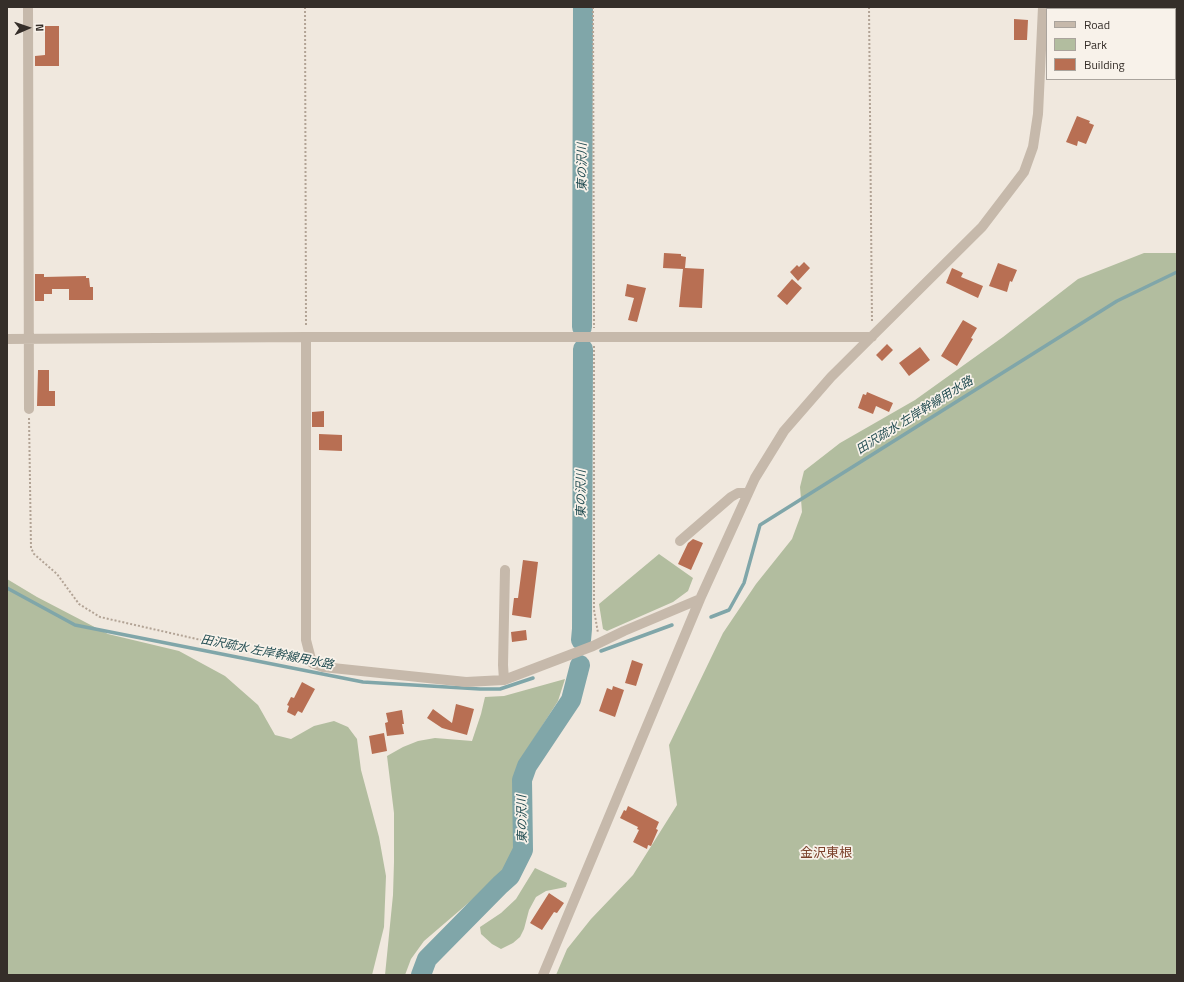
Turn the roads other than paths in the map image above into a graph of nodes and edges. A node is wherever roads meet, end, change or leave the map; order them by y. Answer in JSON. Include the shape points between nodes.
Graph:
{"nodes":[{"id":1,"x":28,"y":7,"type":"edge"},
{"id":2,"x":1043,"y":7,"type":"edge"},
{"id":3,"x":306,"y":337,"type":"junction"},
{"id":4,"x":872,"y":337,"type":"junction"},
{"id":5,"x":7,"y":339,"type":"edge"},
{"id":6,"x":28,"y":339,"type":"junction"},
{"id":7,"x":29,"y":409,"type":"road end"},
{"id":8,"x":748,"y":493,"type":"junction"},
{"id":9,"x":680,"y":540,"type":"dead end"},
{"id":10,"x":505,"y":570,"type":"dead end"},
{"id":11,"x":700,"y":599,"type":"junction"},
{"id":12,"x":504,"y":680,"type":"junction"},
{"id":13,"x":542,"y":975,"type":"edge"}],
"edges":[{"from":1,"to":6,"type":"street"},
{"from":2,"to":4,"type":"street","via":[[1038,114],[1033,147],[1024,172],[982,227]]},
{"from":3,"to":4,"type":"street"},
{"from":3,"to":6,"type":"street"},
{"from":3,"to":12,"type":"street","via":[[306,640],[312,663],[323,667],[466,682]]},
{"from":4,"to":8,"type":"street","via":[[831,376],[784,431]]},
{"from":5,"to":6,"type":"street"},
{"from":6,"to":7,"type":"street"},
{"from":8,"to":9,"type":"street","via":[[738,493],[731,497]]},
{"from":8,"to":11,"type":"street"},
{"from":10,"to":12,"type":"street","via":[[502,665]]},
{"from":11,"to":12,"type":"street"},
{"from":11,"to":13,"type":"street"}]}
